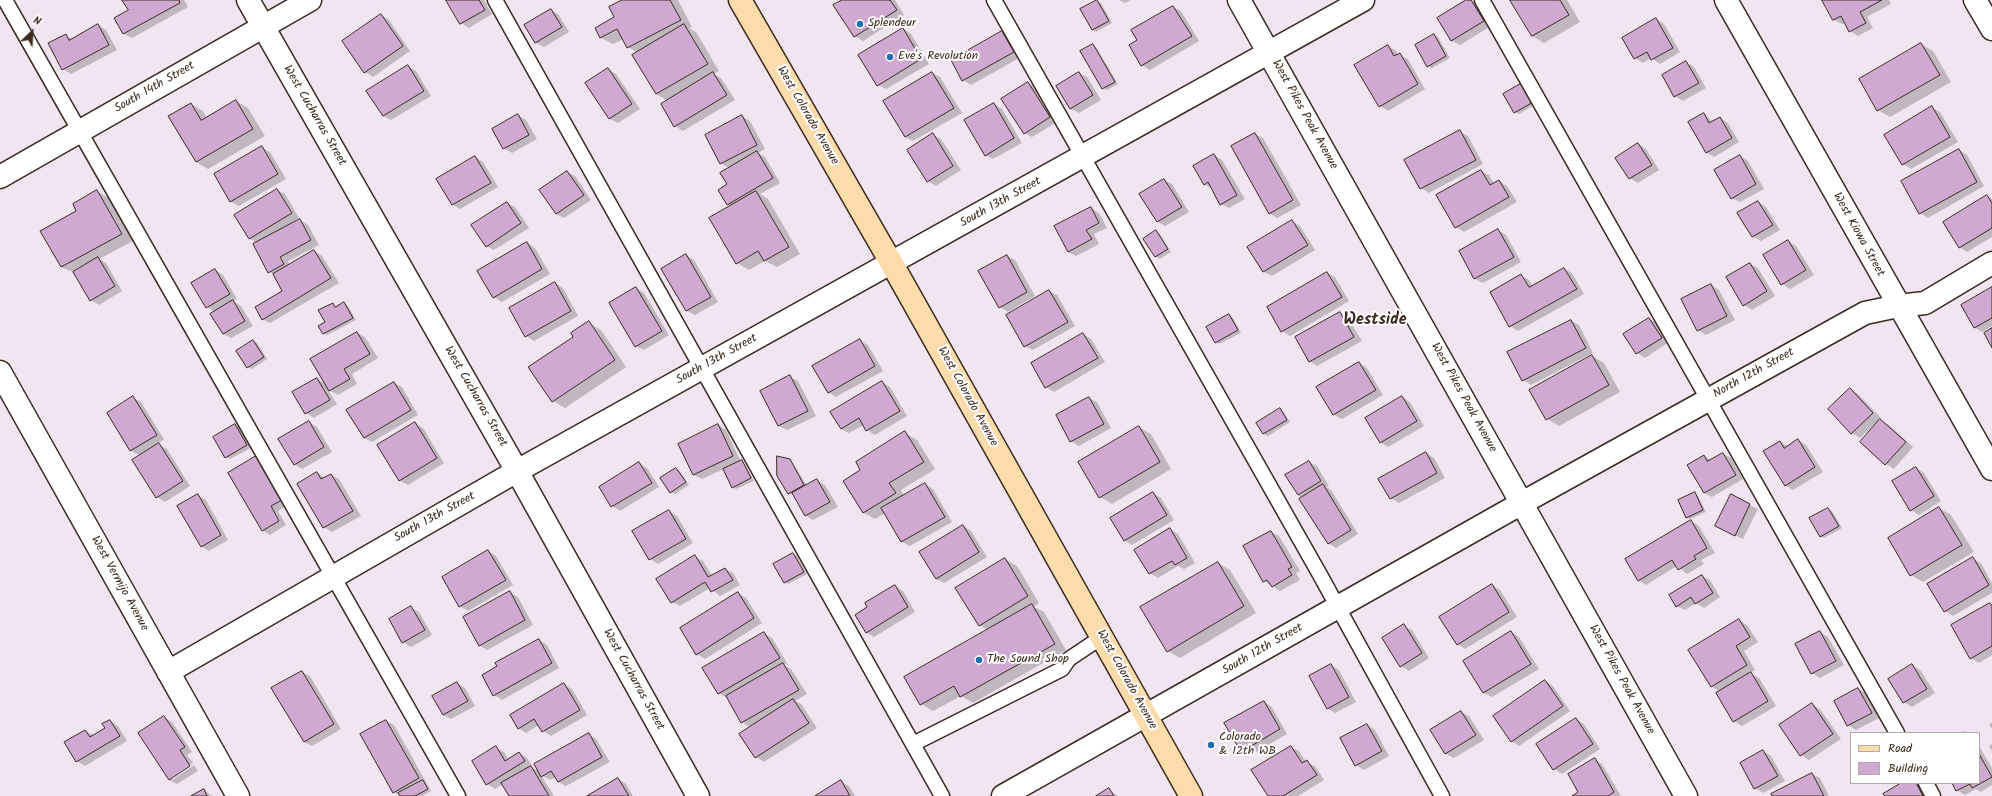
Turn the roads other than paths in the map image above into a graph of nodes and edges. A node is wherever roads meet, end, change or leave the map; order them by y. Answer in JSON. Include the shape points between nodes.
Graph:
{"nodes":[{"id":1,"x":6,"y":0,"type":"edge"},
{"id":2,"x":248,"y":0,"type":"edge"},
{"id":3,"x":310,"y":0,"type":"edge"},
{"id":4,"x":495,"y":0,"type":"edge"},
{"id":5,"x":740,"y":0,"type":"edge"},
{"id":6,"x":994,"y":0,"type":"edge"},
{"id":7,"x":1239,"y":0,"type":"edge"},
{"id":8,"x":1362,"y":0,"type":"edge"},
{"id":9,"x":1482,"y":0,"type":"edge"},
{"id":10,"x":1726,"y":0,"type":"edge"},
{"id":11,"x":1975,"y":0,"type":"edge"},
{"id":12,"x":263,"y":27,"type":"junction"},
{"id":13,"x":1992,"y":29,"type":"edge"},
{"id":14,"x":1269,"y":53,"type":"junction"},
{"id":15,"x":80,"y":131,"type":"junction"},
{"id":16,"x":1083,"y":157,"type":"junction"},
{"id":17,"x":0,"y":177,"type":"edge"},
{"id":18,"x":1992,"y":263,"type":"edge"},
{"id":19,"x":892,"y":264,"type":"junction"},
{"id":20,"x":1898,"y":306,"type":"junction"},
{"id":21,"x":703,"y":368,"type":"junction"},
{"id":22,"x":0,"y":372,"type":"edge"},
{"id":23,"x":1710,"y":399,"type":"junction"},
{"id":24,"x":1992,"y":469,"type":"edge"},
{"id":25,"x":518,"y":471,"type":"junction"},
{"id":26,"x":1522,"y":503,"type":"junction"},
{"id":27,"x":334,"y":576,"type":"junction"},
{"id":28,"x":1338,"y":608,"type":"junction"},
{"id":29,"x":1102,"y":637,"type":"junction"},
{"id":30,"x":168,"y":672,"type":"junction"},
{"id":31,"x":1146,"y":716,"type":"junction"},
{"id":32,"x":1897,"y":732,"type":"edge"},
{"id":33,"x":913,"y":744,"type":"junction"},
{"id":34,"x":1927,"y":784,"type":"edge"},
{"id":35,"x":238,"y":796,"type":"edge"},
{"id":36,"x":458,"y":796,"type":"edge"},
{"id":37,"x":698,"y":796,"type":"edge"},
{"id":38,"x":942,"y":796,"type":"edge"},
{"id":39,"x":1002,"y":796,"type":"edge"},
{"id":40,"x":1191,"y":796,"type":"edge"},
{"id":41,"x":1442,"y":796,"type":"edge"},
{"id":42,"x":1686,"y":796,"type":"edge"},
{"id":43,"x":1933,"y":796,"type":"edge"}],
"edges":[{"from":1,"to":15,"type":"lane"},
{"from":2,"to":12,"type":"street","name":"West Cucharras Street"},
{"from":3,"to":12,"type":"street","name":"South 14th Street"},
{"from":4,"to":21,"type":"lane"},
{"from":5,"to":19,"type":"main road","name":"West Colorado Avenue"},
{"from":6,"to":16,"type":"lane"},
{"from":7,"to":14,"type":"street","name":"West Pikes Peak Avenue"},
{"from":8,"to":14,"type":"street","name":"South 13th Street"},
{"from":9,"to":23,"type":"lane"},
{"from":10,"to":20,"type":"street","name":"West Kiowa Street"},
{"from":11,"to":13,"type":"street"},
{"from":12,"to":15,"type":"street","name":"South 14th Street"},
{"from":12,"to":25,"type":"street","name":"West Cucharras Street"},
{"from":14,"to":16,"type":"street","name":"South 13th Street"},
{"from":14,"to":26,"type":"street","name":"West Pikes Peak Avenue"},
{"from":15,"to":17,"type":"street","name":"South 14th Street"},
{"from":15,"to":27,"type":"lane"},
{"from":16,"to":19,"type":"street","name":"South 13th Street"},
{"from":16,"to":28,"type":"lane"},
{"from":18,"to":20,"type":"street","name":"North 12th Street","via":[[1925,303]]},
{"from":19,"to":21,"type":"street","name":"South 13th Street"},
{"from":19,"to":29,"type":"main road","name":"West Colorado Avenue"},
{"from":20,"to":23,"type":"street","name":"North 12th Street","via":[[1870,310]]},
{"from":20,"to":24,"type":"street","name":"West Kiowa Street"},
{"from":21,"to":25,"type":"street","name":"South 13th Street"},
{"from":21,"to":33,"type":"lane"},
{"from":22,"to":30,"type":"street","name":"West Vermijo Avenue"},
{"from":23,"to":26,"type":"street","name":"North 12th Street"},
{"from":23,"to":32,"type":"lane"},
{"from":25,"to":27,"type":"street","name":"South 13th Street"},
{"from":25,"to":37,"type":"street","name":"West Cucharras Street"},
{"from":26,"to":28,"type":"street","name":"South 12th Street"},
{"from":26,"to":42,"type":"street","name":"West Pikes Peak Avenue"},
{"from":27,"to":30,"type":"street","name":"South 13th Street"},
{"from":27,"to":36,"type":"lane"},
{"from":28,"to":31,"type":"street","name":"South 12th Street"},
{"from":28,"to":41,"type":"lane"},
{"from":29,"to":31,"type":"main road","name":"West Colorado Avenue"},
{"from":29,"to":33,"type":"lane","via":[[1069,659],[1062,669]]},
{"from":30,"to":35,"type":"street","name":"West Vermijo Avenue"},
{"from":31,"to":39,"type":"street","name":"South 12th Street"},
{"from":31,"to":40,"type":"main road","name":"West Colorado Avenue"},
{"from":33,"to":38,"type":"lane"},
{"from":34,"to":43,"type":"lane"}]}
